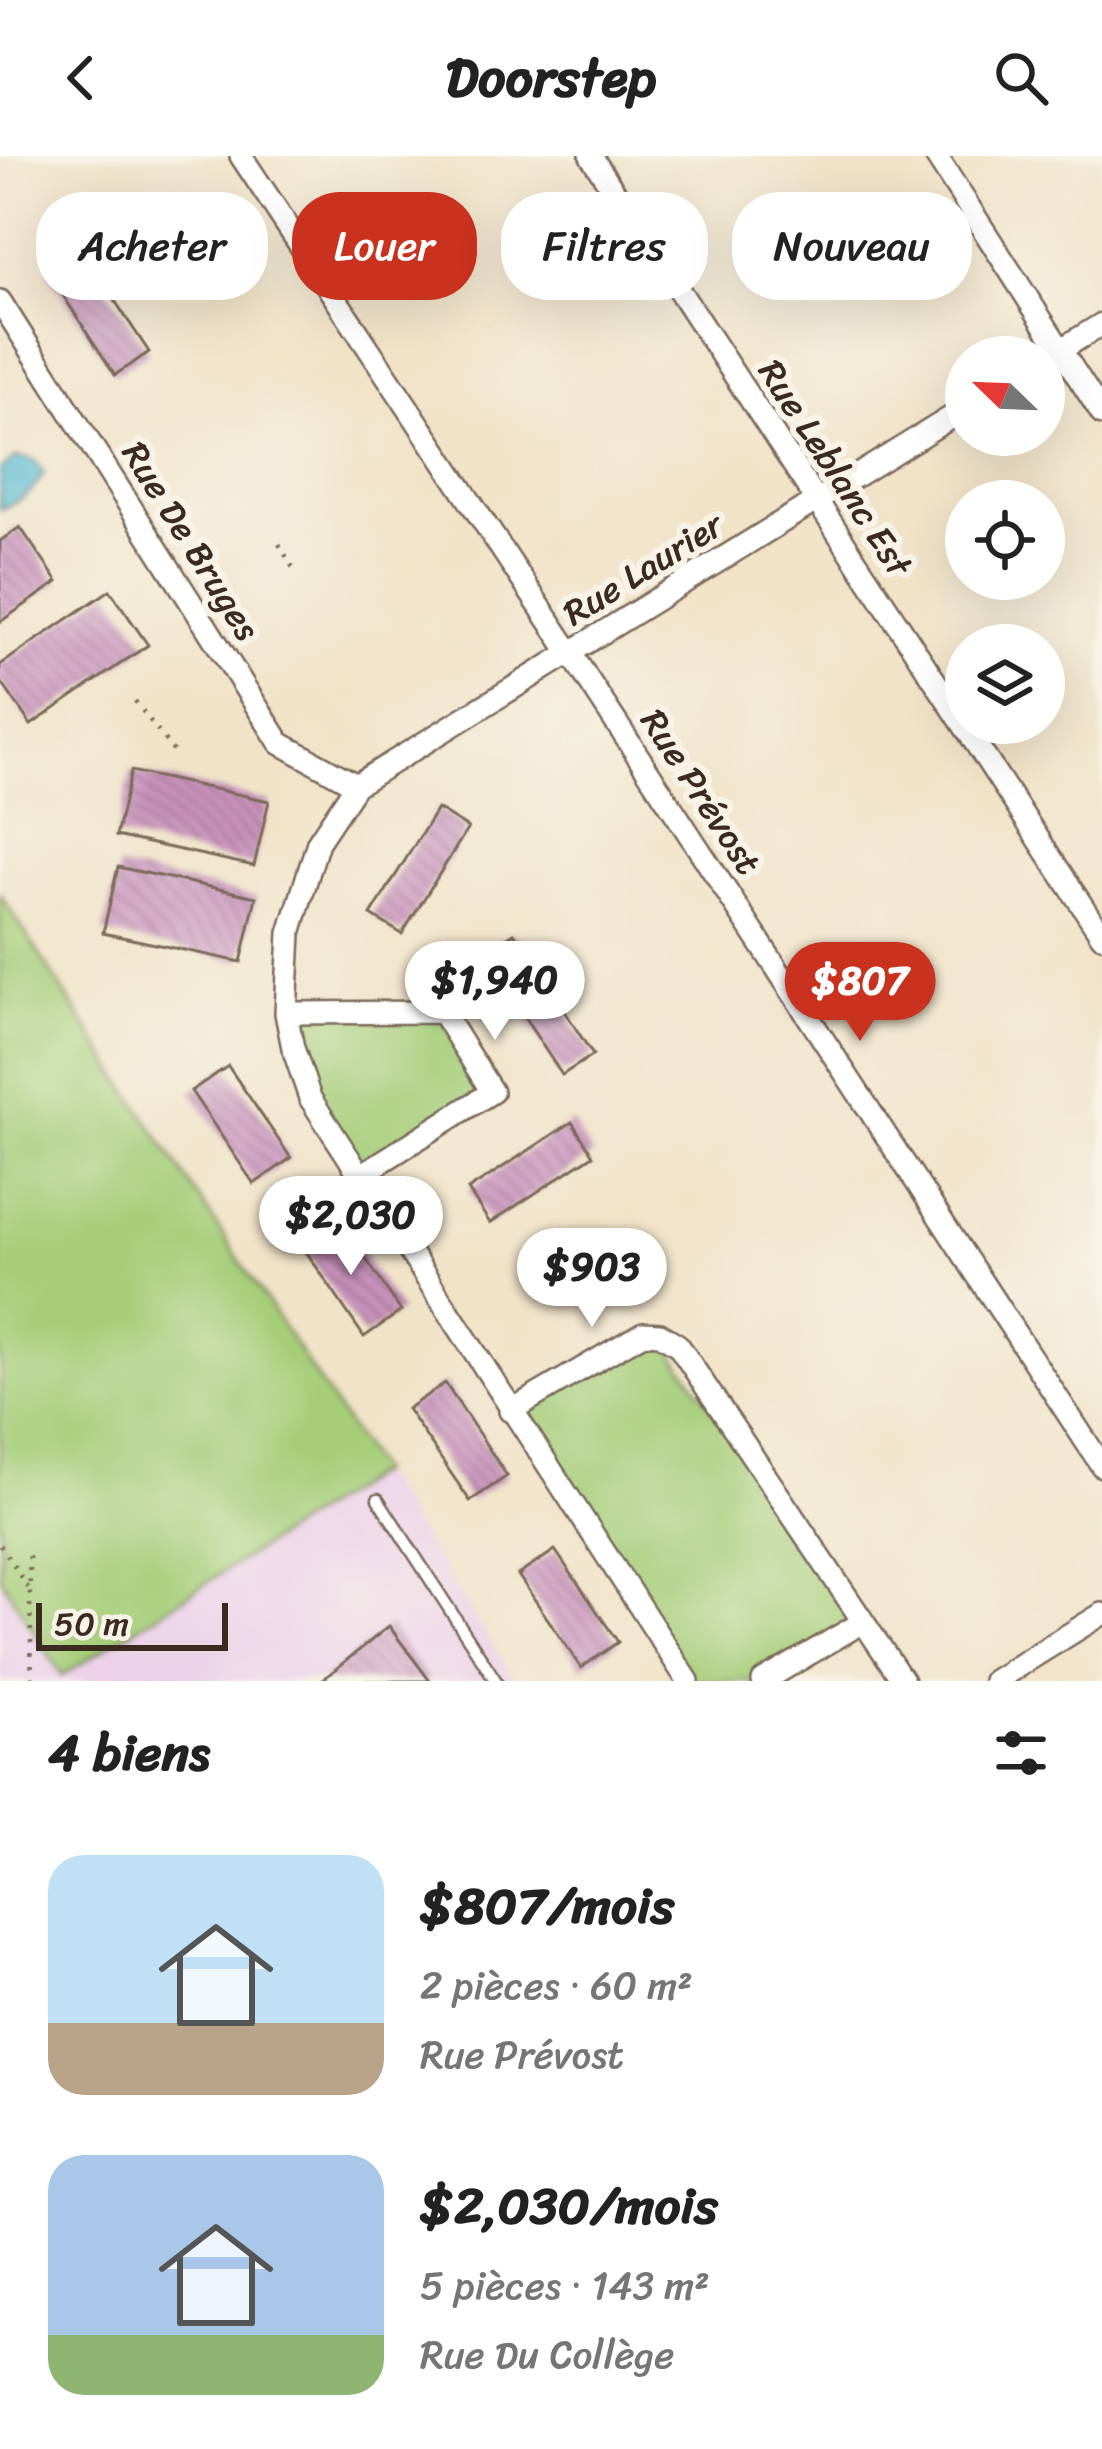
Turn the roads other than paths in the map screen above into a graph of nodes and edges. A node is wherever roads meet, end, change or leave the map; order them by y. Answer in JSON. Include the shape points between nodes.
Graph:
{"nodes":[{"id":1,"x":241,"y":156,"type":"edge"},
{"id":2,"x":591,"y":156,"type":"edge"},
{"id":3,"x":936,"y":156,"type":"edge"},
{"id":4,"x":0,"y":301,"type":"edge"},
{"id":5,"x":1102,"y":324,"type":"edge"},
{"id":6,"x":1042,"y":336,"type":"edge"},
{"id":7,"x":1065,"y":347,"type":"edge"},
{"id":8,"x":1065,"y":369,"type":"edge"},
{"id":9,"x":1102,"y":414,"type":"edge"},
{"id":10,"x":945,"y":421,"type":"edge"},
{"id":11,"x":817,"y":500,"type":"junction"},
{"id":12,"x":570,"y":652,"type":"junction"},
{"id":13,"x":356,"y":785,"type":"junction"},
{"id":14,"x":1102,"y":936,"type":"edge"},
{"id":15,"x":286,"y":1012,"type":"junction"},
{"id":16,"x":361,"y":1175,"type":"junction"},
{"id":17,"x":510,"y":1411,"type":"junction"},
{"id":18,"x":1102,"y":1466,"type":"edge"},
{"id":19,"x":378,"y":1499,"type":"dead end"},
{"id":20,"x":1102,"y":1614,"type":"edge"},
{"id":21,"x":863,"y":1622,"type":"junction"},
{"id":22,"x":496,"y":1681,"type":"edge"},
{"id":23,"x":688,"y":1681,"type":"edge"},
{"id":24,"x":763,"y":1681,"type":"edge"},
{"id":25,"x":902,"y":1681,"type":"edge"},
{"id":26,"x":994,"y":1681,"type":"edge"}],
"edges":[{"from":1,"to":12,"type":"street","name":"Rue Prévost"},
{"from":2,"to":11,"type":"street","name":"Rue Leblanc Est"},
{"from":3,"to":6,"type":"street"},
{"from":4,"to":13,"type":"street","name":"Rue De Bruges","via":[[280,743]]},
{"from":5,"to":7,"type":"street"},
{"from":8,"to":9,"type":"street"},
{"from":10,"to":11,"type":"street","name":"Rue Laurier"},
{"from":11,"to":12,"type":"street","name":"Rue Laurier"},
{"from":11,"to":14,"type":"street","name":"Rue Leblanc Est"},
{"from":12,"to":13,"type":"street","name":"Rue Laurier"},
{"from":12,"to":18,"type":"street","name":"Rue Prévost"},
{"from":13,"to":15,"type":"street","via":[[318,842],[304,887],[290,933]]},
{"from":15,"to":16,"type":"street","via":[[310,1098]]},
{"from":15,"to":16,"type":"street","via":[[442,1012],[492,1092]]},
{"from":16,"to":17,"type":"street"},
{"from":17,"to":21,"type":"street","via":[[643,1333],[660,1334],[678,1345]]},
{"from":17,"to":23,"type":"street"},
{"from":19,"to":22,"type":"lane"},
{"from":20,"to":26,"type":"street"},
{"from":21,"to":24,"type":"street"},
{"from":21,"to":25,"type":"street"}]}
